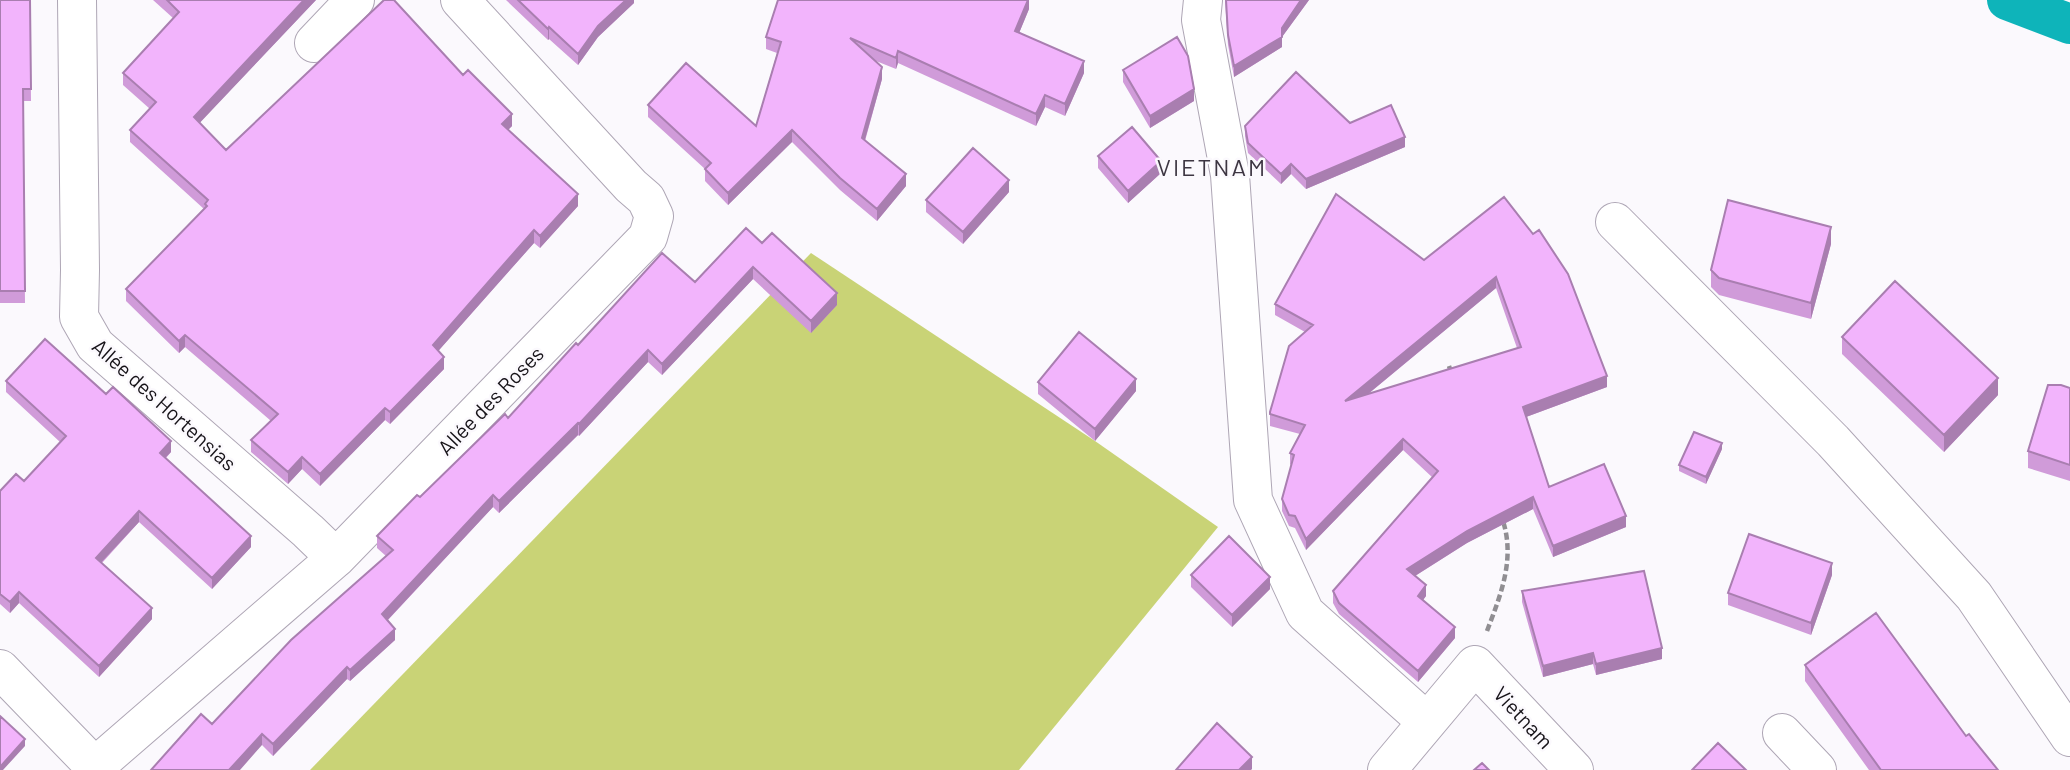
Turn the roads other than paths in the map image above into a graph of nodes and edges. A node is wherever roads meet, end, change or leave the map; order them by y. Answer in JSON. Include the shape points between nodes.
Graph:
{"nodes":[{"id":1,"x":77,"y":0,"type":"edge"},
{"id":2,"x":355,"y":0,"type":"edge"},
{"id":3,"x":460,"y":0,"type":"edge"},
{"id":4,"x":1203,"y":0,"type":"edge"},
{"id":5,"x":314,"y":43,"type":"dead end"},
{"id":6,"x":1615,"y":222,"type":"dead end"},
{"id":7,"x":336,"y":558,"type":"junction"},
{"id":8,"x":0,"y":669,"type":"edge"},
{"id":9,"x":1427,"y":722,"type":"junction"},
{"id":10,"x":1782,"y":733,"type":"dead end"},
{"id":11,"x":2070,"y":737,"type":"edge"},
{"id":12,"x":93,"y":768,"type":"edge"},
{"id":13,"x":1387,"y":770,"type":"edge"},
{"id":14,"x":1574,"y":770,"type":"edge"},
{"id":15,"x":1817,"y":770,"type":"edge"}],
"edges":[{"from":1,"to":7,"type":"street","name":"Allée des Hortensias","via":[[79,317],[95,345]]},
{"from":2,"to":5,"type":"street"},
{"from":3,"to":7,"type":"street","name":"Allée des Roses","via":[[646,199],[654,216],[648,237]]},
{"from":4,"to":9,"type":"street","via":[[1201,20],[1230,175],[1253,500],[1305,612]]},
{"from":6,"to":11,"type":"street","via":[[1833,440],[1974,596]]},
{"from":7,"to":12,"type":"street","name":"Allée des Roses"},
{"from":8,"to":12,"type":"street","name":"Allée des Roses"},
{"from":9,"to":13,"type":"street"},
{"from":9,"to":14,"type":"street","name":"Vietnam","via":[[1475,665]]},
{"from":10,"to":15,"type":"street"}]}
